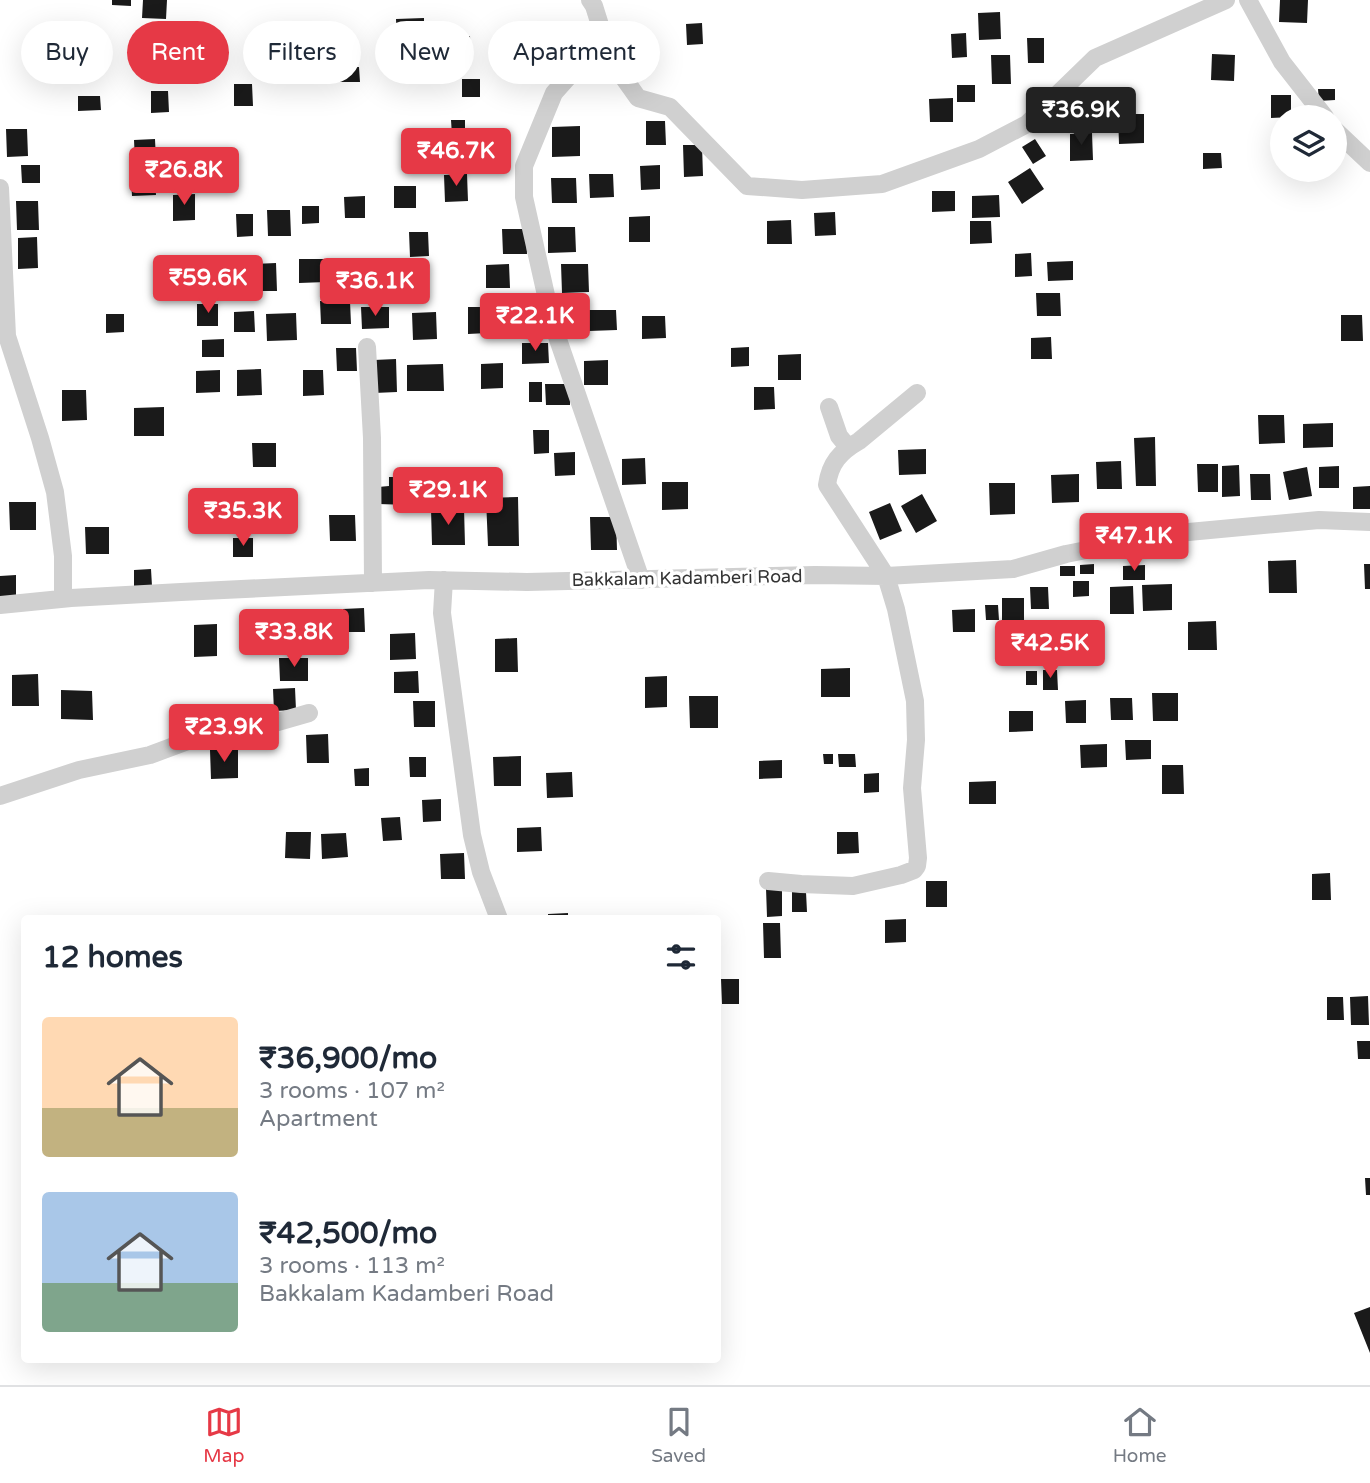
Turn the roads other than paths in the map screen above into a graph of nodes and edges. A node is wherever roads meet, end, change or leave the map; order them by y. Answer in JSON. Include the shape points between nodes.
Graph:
{"nodes":[{"id":1,"x":590,"y":0,"type":"edge"},
{"id":2,"x":1226,"y":0,"type":"edge"},
{"id":3,"x":1248,"y":0,"type":"edge"},
{"id":4,"x":599,"y":21,"type":"edge"},
{"id":5,"x":562,"y":84,"type":"edge"},
{"id":6,"x":628,"y":84,"type":"edge"},
{"id":7,"x":1316,"y":105,"type":"edge"},
{"id":8,"x":1347,"y":141,"type":"edge"},
{"id":9,"x":1370,"y":163,"type":"edge"},
{"id":10,"x":0,"y":188,"type":"edge"},
{"id":11,"x":367,"y":347,"type":"dead end"},
{"id":12,"x":917,"y":393,"type":"dead end"},
{"id":13,"x":829,"y":407,"type":"dead end"},
{"id":14,"x":848,"y":447,"type":"junction"},
{"id":15,"x":1370,"y":522,"type":"edge"},
{"id":16,"x":886,"y":576,"type":"junction"},
{"id":17,"x":444,"y":580,"type":"junction"},
{"id":18,"x":641,"y":580,"type":"junction"},
{"id":19,"x":373,"y":583,"type":"junction"},
{"id":20,"x":63,"y":599,"type":"junction"},
{"id":21,"x":0,"y":605,"type":"edge"},
{"id":22,"x":309,"y":713,"type":"dead end"},
{"id":23,"x":0,"y":796,"type":"edge"},
{"id":24,"x":768,"y":881,"type":"dead end"},
{"id":25,"x":497,"y":915,"type":"edge"}],
"edges":[{"from":1,"to":4,"type":"street"},
{"from":2,"to":6,"type":"street","via":[[1095,58],[1027,124],[979,149],[882,184],[802,190],[747,186],[670,107],[638,98]]},
{"from":3,"to":7,"type":"street","via":[[1282,62]]},
{"from":5,"to":18,"type":"street","via":[[554,93],[524,166],[524,197],[552,322]]},
{"from":8,"to":9,"type":"street"},
{"from":10,"to":20,"type":"street","via":[[7,336],[55,492]]},
{"from":11,"to":19,"type":"street"},
{"from":12,"to":14,"type":"street"},
{"from":13,"to":14,"type":"street"},
{"from":14,"to":16,"type":"street","via":[[829,468],[827,485]]},
{"from":15,"to":16,"type":"street","name":"Bakkalam Kadamberi Road","via":[[1319,520],[1167,534],[1013,569]]},
{"from":16,"to":18,"type":"street","name":"Bakkalam Kadamberi Road"},
{"from":16,"to":24,"type":"street","via":[[915,701],[912,788],[917,866],[901,875],[853,886]]},
{"from":17,"to":18,"type":"street","name":"Bakkalam Kadamberi Road"},
{"from":17,"to":19,"type":"street","name":"Bakkalam Kadamberi Road"},
{"from":17,"to":25,"type":"street","via":[[442,613],[472,835]]},
{"from":19,"to":20,"type":"street","name":"Bakkalam Kadamberi Road"},
{"from":20,"to":21,"type":"street","name":"Bakkalam Kadamberi Road"},
{"from":22,"to":23,"type":"street","via":[[250,730],[201,736],[150,755],[79,770]]}]}
